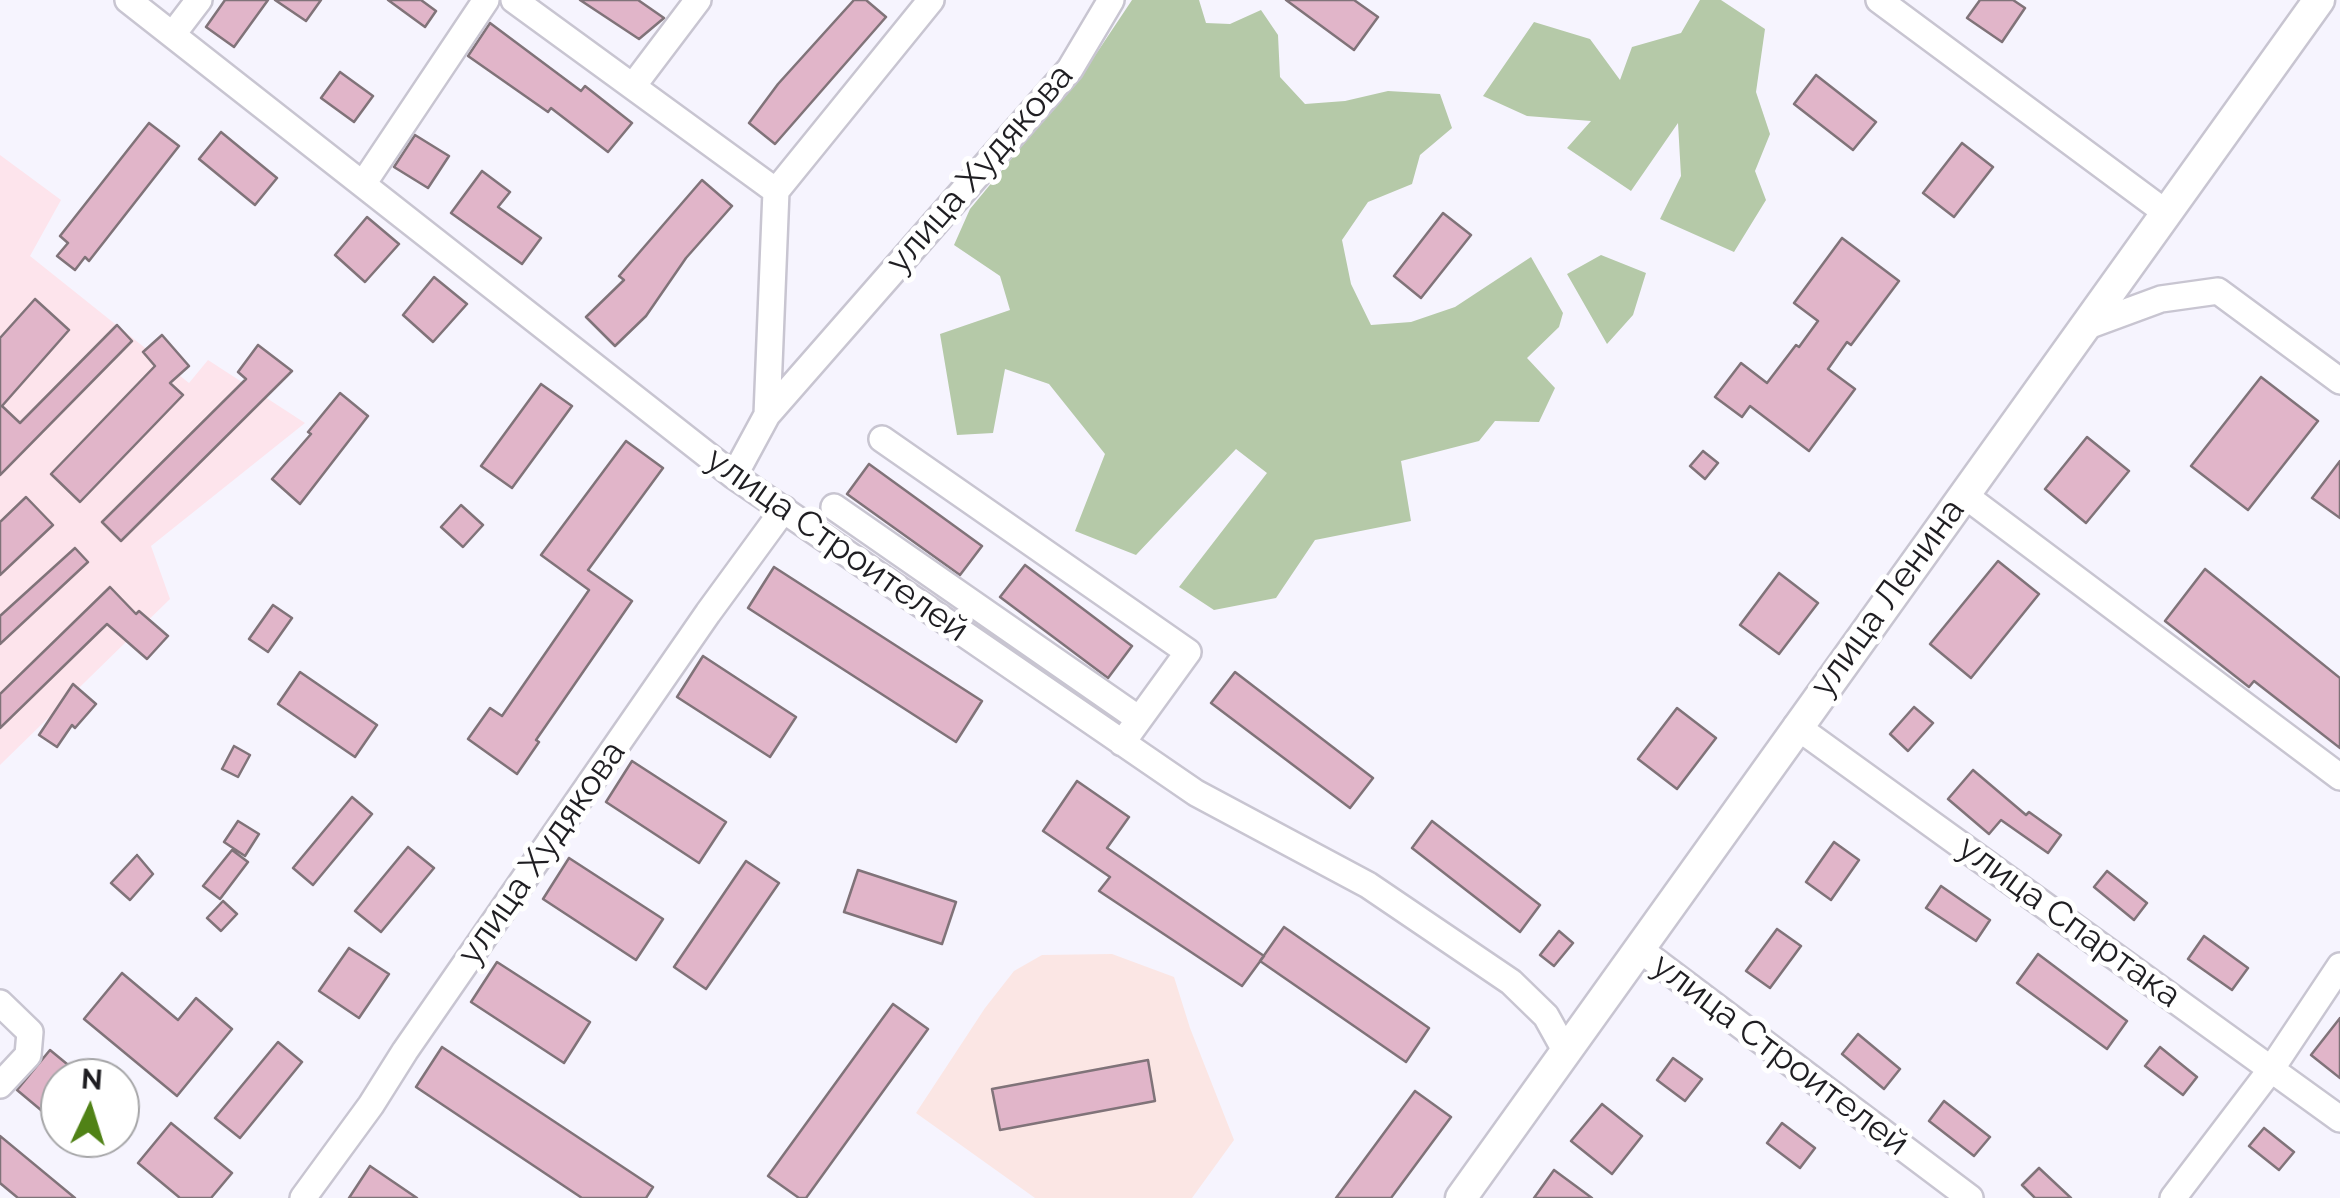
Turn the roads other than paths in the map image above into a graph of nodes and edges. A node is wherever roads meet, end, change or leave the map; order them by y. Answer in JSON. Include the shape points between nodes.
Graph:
{"nodes":[{"id":1,"x":128,"y":0,"type":"edge"},
{"id":2,"x":199,"y":0,"type":"edge"},
{"id":3,"x":486,"y":0,"type":"edge"},
{"id":4,"x":514,"y":0,"type":"edge"},
{"id":5,"x":698,"y":0,"type":"edge"},
{"id":6,"x":932,"y":0,"type":"edge"},
{"id":7,"x":1111,"y":0,"type":"edge"},
{"id":8,"x":1879,"y":0,"type":"edge"},
{"id":9,"x":2319,"y":0,"type":"edge"},
{"id":10,"x":173,"y":34,"type":"junction"},
{"id":11,"x":632,"y":86,"type":"junction"},
{"id":12,"x":363,"y":184,"type":"junction"},
{"id":13,"x":776,"y":191,"type":"junction"},
{"id":14,"x":2165,"y":212,"type":"junction"},
{"id":15,"x":2085,"y":327,"type":"junction"},
{"id":16,"x":2340,"y":382,"type":"edge"},
{"id":17,"x":767,"y":415,"type":"junction"},
{"id":18,"x":882,"y":438,"type":"dead end"},
{"id":19,"x":734,"y":476,"type":"junction"},
{"id":20,"x":1963,"y":494,"type":"junction"},
{"id":21,"x":834,"y":507,"type":"dead end"},
{"id":22,"x":784,"y":510,"type":"junction"},
{"id":23,"x":1139,"y":719,"type":"junction"},
{"id":24,"x":1796,"y":726,"type":"junction"},
{"id":25,"x":1122,"y":743,"type":"junction"},
{"id":26,"x":2340,"y":777,"type":"edge"},
{"id":27,"x":1638,"y":948,"type":"junction"},
{"id":28,"x":2340,"y":966,"type":"edge"},
{"id":29,"x":0,"y":1003,"type":"edge"},
{"id":30,"x":1566,"y":1052,"type":"junction"},
{"id":31,"x":2272,"y":1068,"type":"junction"},
{"id":32,"x":0,"y":1085,"type":"edge"},
{"id":33,"x":2340,"y":1119,"type":"edge"},
{"id":34,"x":303,"y":1198,"type":"edge"},
{"id":35,"x":1461,"y":1198,"type":"edge"},
{"id":36,"x":1970,"y":1198,"type":"edge"},
{"id":37,"x":2172,"y":1198,"type":"edge"}],
"edges":[{"from":1,"to":10,"type":"street","name":"улица Строителей"},
{"from":2,"to":10,"type":"street"},
{"from":3,"to":12,"type":"street"},
{"from":4,"to":11,"type":"street"},
{"from":5,"to":11,"type":"street"},
{"from":6,"to":13,"type":"street"},
{"from":7,"to":17,"type":"street","name":"улица Худякова","via":[[1070,69]]},
{"from":8,"to":14,"type":"street"},
{"from":9,"to":14,"type":"main road","name":"улица Ленина"},
{"from":10,"to":12,"type":"street","name":"улица Строителей"},
{"from":11,"to":13,"type":"street"},
{"from":12,"to":19,"type":"street","name":"улица Строителей"},
{"from":13,"to":17,"type":"street"},
{"from":14,"to":15,"type":"main road","name":"улица Ленина"},
{"from":15,"to":16,"type":"street","via":[[2161,299],[2218,292]]},
{"from":15,"to":20,"type":"main road","name":"улица Ленина"},
{"from":17,"to":19,"type":"street","name":"улица Худякова"},
{"from":18,"to":23,"type":"street","via":[[1188,652]]},
{"from":19,"to":22,"type":"street","name":"улица Строителей"},
{"from":20,"to":24,"type":"main road","name":"улица Ленина"},
{"from":20,"to":26,"type":"street"},
{"from":21,"to":23,"type":"street"},
{"from":22,"to":25,"type":"street","name":"улица Строителей"},
{"from":22,"to":34,"type":"street","name":"улица Худякова"},
{"from":23,"to":25,"type":"street"},
{"from":24,"to":27,"type":"main road","name":"улица Ленина"},
{"from":24,"to":31,"type":"street","name":"улица Спартака"},
{"from":25,"to":30,"type":"street","name":"улица Строителей","via":[[1196,793],[1368,885],[1511,982],[1546,1016]]},
{"from":27,"to":30,"type":"main road","name":"улица Ленина"},
{"from":27,"to":36,"type":"street","name":"улица Строителей"},
{"from":28,"to":31,"type":"street"},
{"from":29,"to":32,"type":"street","via":[[30,1032],[28,1056]]},
{"from":30,"to":35,"type":"main road","name":"улица Ленина"},
{"from":31,"to":33,"type":"street","name":"улица Спартака"},
{"from":31,"to":37,"type":"street"}]}
